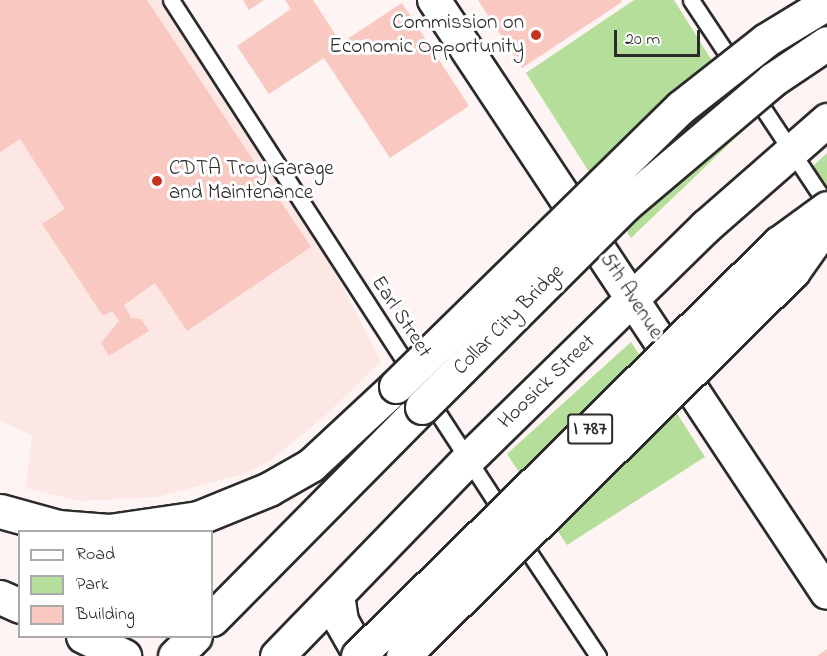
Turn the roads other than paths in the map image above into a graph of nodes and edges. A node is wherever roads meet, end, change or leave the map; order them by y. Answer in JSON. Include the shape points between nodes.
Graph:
{"nodes":[{"id":1,"x":171,"y":0,"type":"edge"},
{"id":2,"x":434,"y":0,"type":"edge"},
{"id":3,"x":691,"y":0,"type":"edge"},
{"id":4,"x":827,"y":3,"type":"edge"},
{"id":5,"x":827,"y":43,"type":"edge"},
{"id":6,"x":827,"y":120,"type":"edge"},
{"id":7,"x":791,"y":152,"type":"junction"},
{"id":8,"x":827,"y":207,"type":"edge"},
{"id":9,"x":827,"y":223,"type":"edge"},
{"id":10,"x":633,"y":298,"type":"junction"},
{"id":11,"x":468,"y":459,"type":"junction"},
{"id":12,"x":6,"y":514,"type":"edge"},
{"id":13,"x":96,"y":530,"type":"edge"},
{"id":14,"x":123,"y":530,"type":"edge"},
{"id":15,"x":827,"y":593,"type":"edge"},
{"id":16,"x":337,"y":595,"type":"junction"},
{"id":17,"x":0,"y":597,"type":"edge"},
{"id":18,"x":18,"y":605,"type":"edge"},
{"id":19,"x":213,"y":618,"type":"edge"},
{"id":20,"x":87,"y":638,"type":"edge"},
{"id":21,"x":193,"y":638,"type":"edge"},
{"id":22,"x":124,"y":656,"type":"edge"},
{"id":23,"x":175,"y":656,"type":"edge"},
{"id":24,"x":277,"y":656,"type":"edge"},
{"id":25,"x":359,"y":656,"type":"edge"},
{"id":26,"x":403,"y":656,"type":"edge"},
{"id":27,"x":598,"y":656,"type":"edge"}],
"edges":[{"from":1,"to":11,"type":"lane","name":"Earl Street"},
{"from":2,"to":10,"type":"street","name":"5th Avenue"},
{"from":3,"to":7,"type":"lane"},
{"from":4,"to":14,"type":"main road","bridge":true,"via":[[766,40],[681,107],[311,465],[223,509],[151,528]]},
{"from":5,"to":19,"type":"main road","name":"Collar City Bridge","bridge":true,"via":[[772,81],[626,204]]},
{"from":6,"to":7,"type":"main road","name":"Hoosick Street"},
{"from":7,"to":8,"type":"lane"},
{"from":7,"to":10,"type":"main road","name":"Hoosick Street","via":[[706,226]]},
{"from":8,"to":25,"type":"main road","number":"I 787","bridge":true,"via":[[779,243]]},
{"from":9,"to":26,"type":"main road","bridge":true,"via":[[793,271]]},
{"from":10,"to":11,"type":"main road","name":"Hoosick Street"},
{"from":10,"to":15,"type":"street","name":"5th Avenue"},
{"from":11,"to":16,"type":"main road","name":"Hoosick Street"},
{"from":11,"to":27,"type":"lane","name":"Earl Street"},
{"from":12,"to":13,"type":"main road","bridge":true,"via":[[58,527]]},
{"from":16,"to":24,"type":"main road","name":"Hoosick Street"},
{"from":16,"to":25,"type":"main road","via":[[341,621]]},
{"from":17,"to":18,"type":"main road"},
{"from":20,"to":22,"type":"main road"},
{"from":21,"to":23,"type":"main road"}]}
